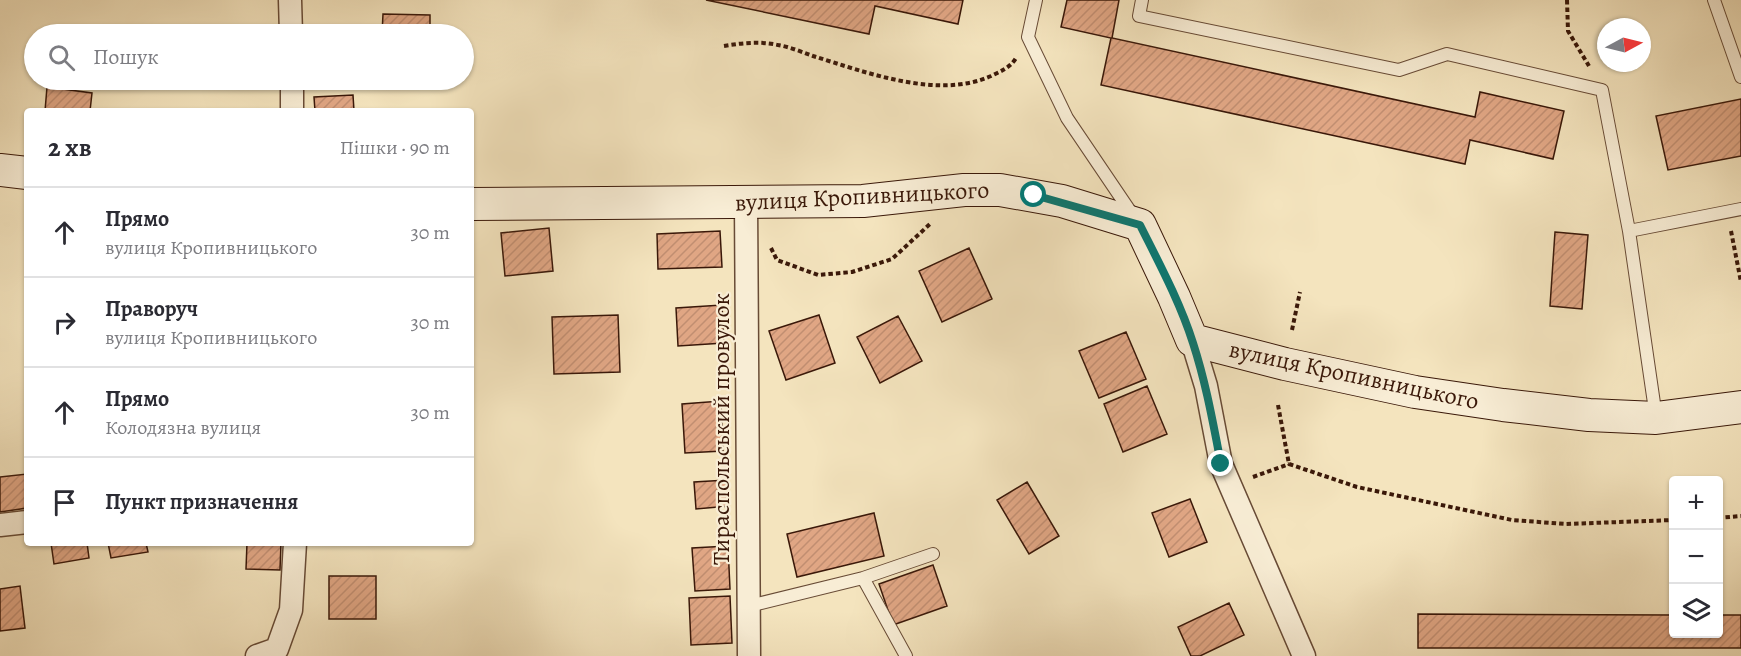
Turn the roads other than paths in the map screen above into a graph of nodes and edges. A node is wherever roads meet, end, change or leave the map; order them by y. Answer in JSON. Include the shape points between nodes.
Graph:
{"nodes":[{"id":1,"x":290,"y":0,"type":"edge"},
{"id":2,"x":1036,"y":0,"type":"edge"},
{"id":3,"x":1142,"y":0,"type":"edge"},
{"id":4,"x":1714,"y":0,"type":"edge"},
{"id":5,"x":291,"y":24,"type":"edge"},
{"id":6,"x":1741,"y":77,"type":"edge"},
{"id":7,"x":292,"y":90,"type":"edge"},
{"id":8,"x":292,"y":108,"type":"edge"},
{"id":9,"x":0,"y":170,"type":"edge"},
{"id":10,"x":24,"y":173,"type":"edge"},
{"id":11,"x":746,"y":202,"type":"junction"},
{"id":12,"x":474,"y":204,"type":"edge"},
{"id":13,"x":1741,"y":209,"type":"edge"},
{"id":14,"x":1140,"y":225,"type":"junction"},
{"id":15,"x":1629,"y":231,"type":"junction"},
{"id":16,"x":1192,"y":340,"type":"junction"},
{"id":17,"x":1741,"y":407,"type":"edge"},
{"id":18,"x":1656,"y":418,"type":"junction"},
{"id":19,"x":24,"y":522,"type":"edge"},
{"id":20,"x":0,"y":525,"type":"edge"},
{"id":21,"x":295,"y":546,"type":"edge"},
{"id":22,"x":933,"y":554,"type":"dead end"},
{"id":23,"x":863,"y":578,"type":"junction"},
{"id":24,"x":749,"y":606,"type":"junction"},
{"id":25,"x":256,"y":656,"type":"edge"},
{"id":26,"x":749,"y":656,"type":"edge"},
{"id":27,"x":906,"y":656,"type":"edge"},
{"id":28,"x":1304,"y":656,"type":"edge"}],
"edges":[{"from":1,"to":5,"type":"street"},
{"from":2,"to":14,"type":"lane","via":[[1028,37],[1067,118]]},
{"from":3,"to":15,"type":"lane","via":[[1139,16],[1399,70],[1447,54],[1602,90]]},
{"from":4,"to":6,"type":"lane"},
{"from":7,"to":8,"type":"street"},
{"from":9,"to":10,"type":"main road"},
{"from":11,"to":12,"type":"main road","name":"вулиця Кропивницького"},
{"from":11,"to":14,"type":"main road","name":"вулиця Кропивницького","via":[[863,201],[1000,190],[1034,195]]},
{"from":11,"to":24,"type":"street","name":"Тираспольський провулок"},
{"from":13,"to":15,"type":"lane"},
{"from":14,"to":16,"type":"main road"},
{"from":15,"to":18,"type":"lane"},
{"from":16,"to":18,"type":"main road","name":"вулиця Кропивницького","via":[[1416,392],[1589,415]]},
{"from":16,"to":28,"type":"street","via":[[1206,386],[1221,464]]},
{"from":17,"to":18,"type":"main road","name":"вулиця Кропивницького"},
{"from":19,"to":20,"type":"street"},
{"from":21,"to":25,"type":"street","via":[[291,610],[277,648]]},
{"from":22,"to":23,"type":"lane"},
{"from":23,"to":24,"type":"lane"},
{"from":23,"to":27,"type":"lane"},
{"from":24,"to":26,"type":"street","name":"Тираспольський провулок"}]}
